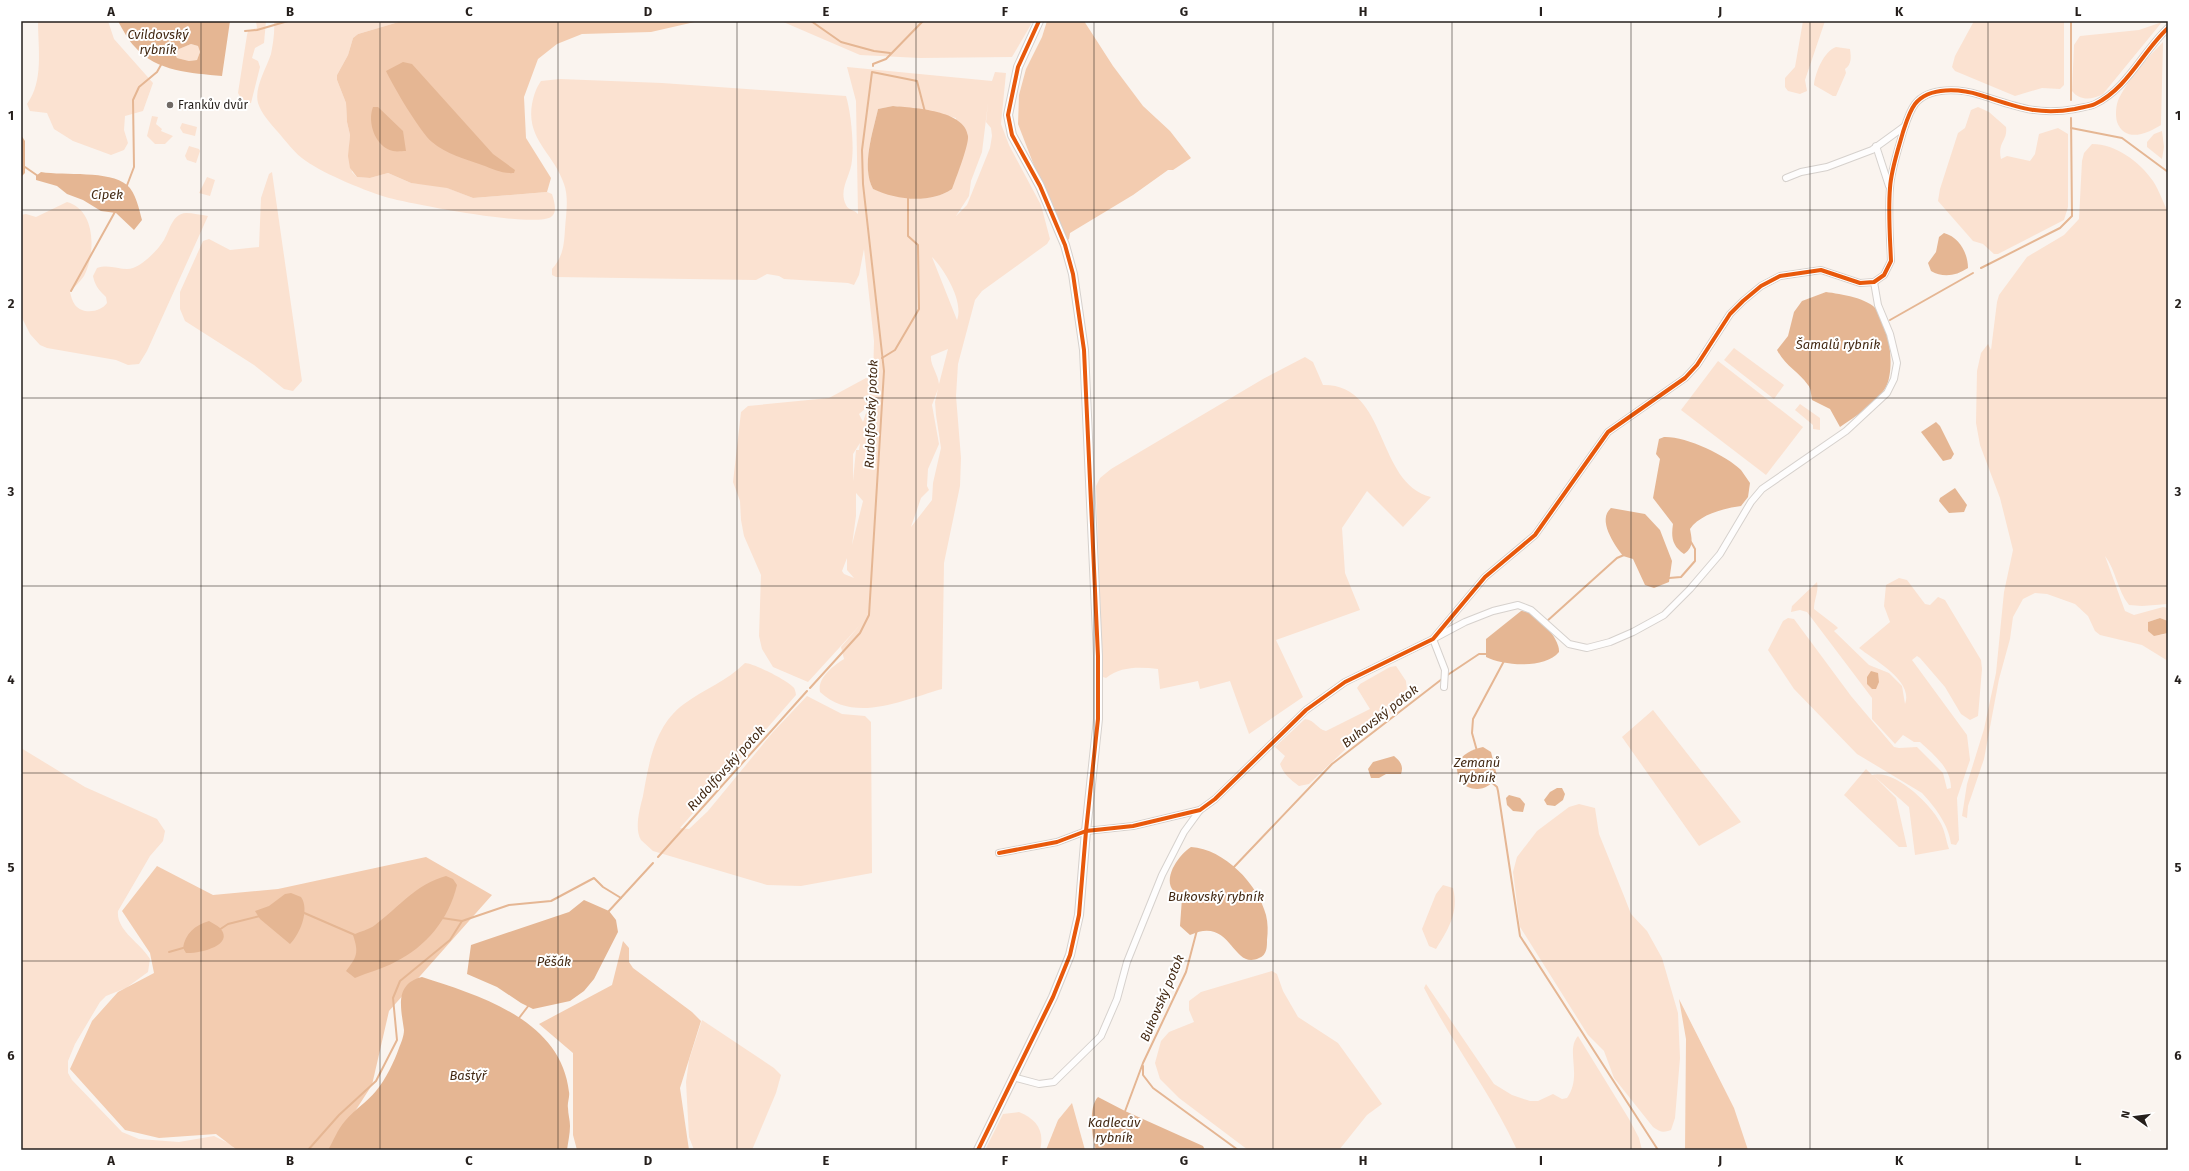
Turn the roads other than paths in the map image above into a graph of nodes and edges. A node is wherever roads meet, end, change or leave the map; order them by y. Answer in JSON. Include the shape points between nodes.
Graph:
{"nodes":[{"id":1,"x":1039,"y":21,"type":"edge"},
{"id":2,"x":2168,"y":28,"type":"edge"},
{"id":3,"x":1905,"y":126,"type":"junction"},
{"id":4,"x":1876,"y":146,"type":"junction"},
{"id":5,"x":1786,"y":178,"type":"dead end"},
{"id":6,"x":1890,"y":188,"type":"junction"},
{"id":7,"x":1874,"y":282,"type":"junction"},
{"id":8,"x":1433,"y":639,"type":"junction"},
{"id":9,"x":1444,"y":685,"type":"dead end"},
{"id":10,"x":1200,"y":810,"type":"junction"},
{"id":11,"x":1086,"y":831,"type":"junction"},
{"id":12,"x":999,"y":854,"type":"dead end"},
{"id":13,"x":1013,"y":1077,"type":"junction"},
{"id":14,"x":978,"y":1150,"type":"edge"}],
"edges":[{"from":1,"to":11,"type":"street","via":[[1018,67],[1008,115],[1012,135],[1040,186],[1066,245],[1084,350],[1098,719]]},
{"from":2,"to":3,"type":"street","via":[[2118,87],[2094,105],[2062,111],[2034,112],[1979,95],[1955,90],[1942,91],[1922,98],[1915,104]]},
{"from":3,"to":4,"type":"street"},
{"from":3,"to":6,"type":"street"},
{"from":4,"to":5,"type":"street","via":[[1872,150],[1827,167]]},
{"from":4,"to":6,"type":"street"},
{"from":6,"to":7,"type":"street","via":[[1890,261],[1884,275]]},
{"from":7,"to":8,"type":"street","via":[[1860,283],[1821,270],[1780,276],[1761,286],[1730,314],[1697,365],[1685,378],[1608,432],[1535,535],[1485,577]]},
{"from":7,"to":8,"type":"street","via":[[1878,305],[1890,334],[1897,363],[1894,379],[1887,393],[1846,431],[1762,489],[1751,502],[1720,554],[1664,615],[1610,642],[1587,648],[1569,644],[1531,610],[1518,605],[1464,622]]},
{"from":8,"to":9,"type":"street","via":[[1445,671]]},
{"from":8,"to":10,"type":"street","via":[[1345,682],[1306,710],[1215,799]]},
{"from":10,"to":11,"type":"street","via":[[1132,826]]},
{"from":10,"to":13,"type":"street","via":[[1184,832],[1162,875],[1126,962],[1117,999],[1101,1036],[1054,1082],[1039,1084]]},
{"from":11,"to":12,"type":"street","via":[[1057,842]]},
{"from":11,"to":13,"type":"street","via":[[1079,916],[1070,955],[1053,997]]},
{"from":13,"to":14,"type":"street"}]}
